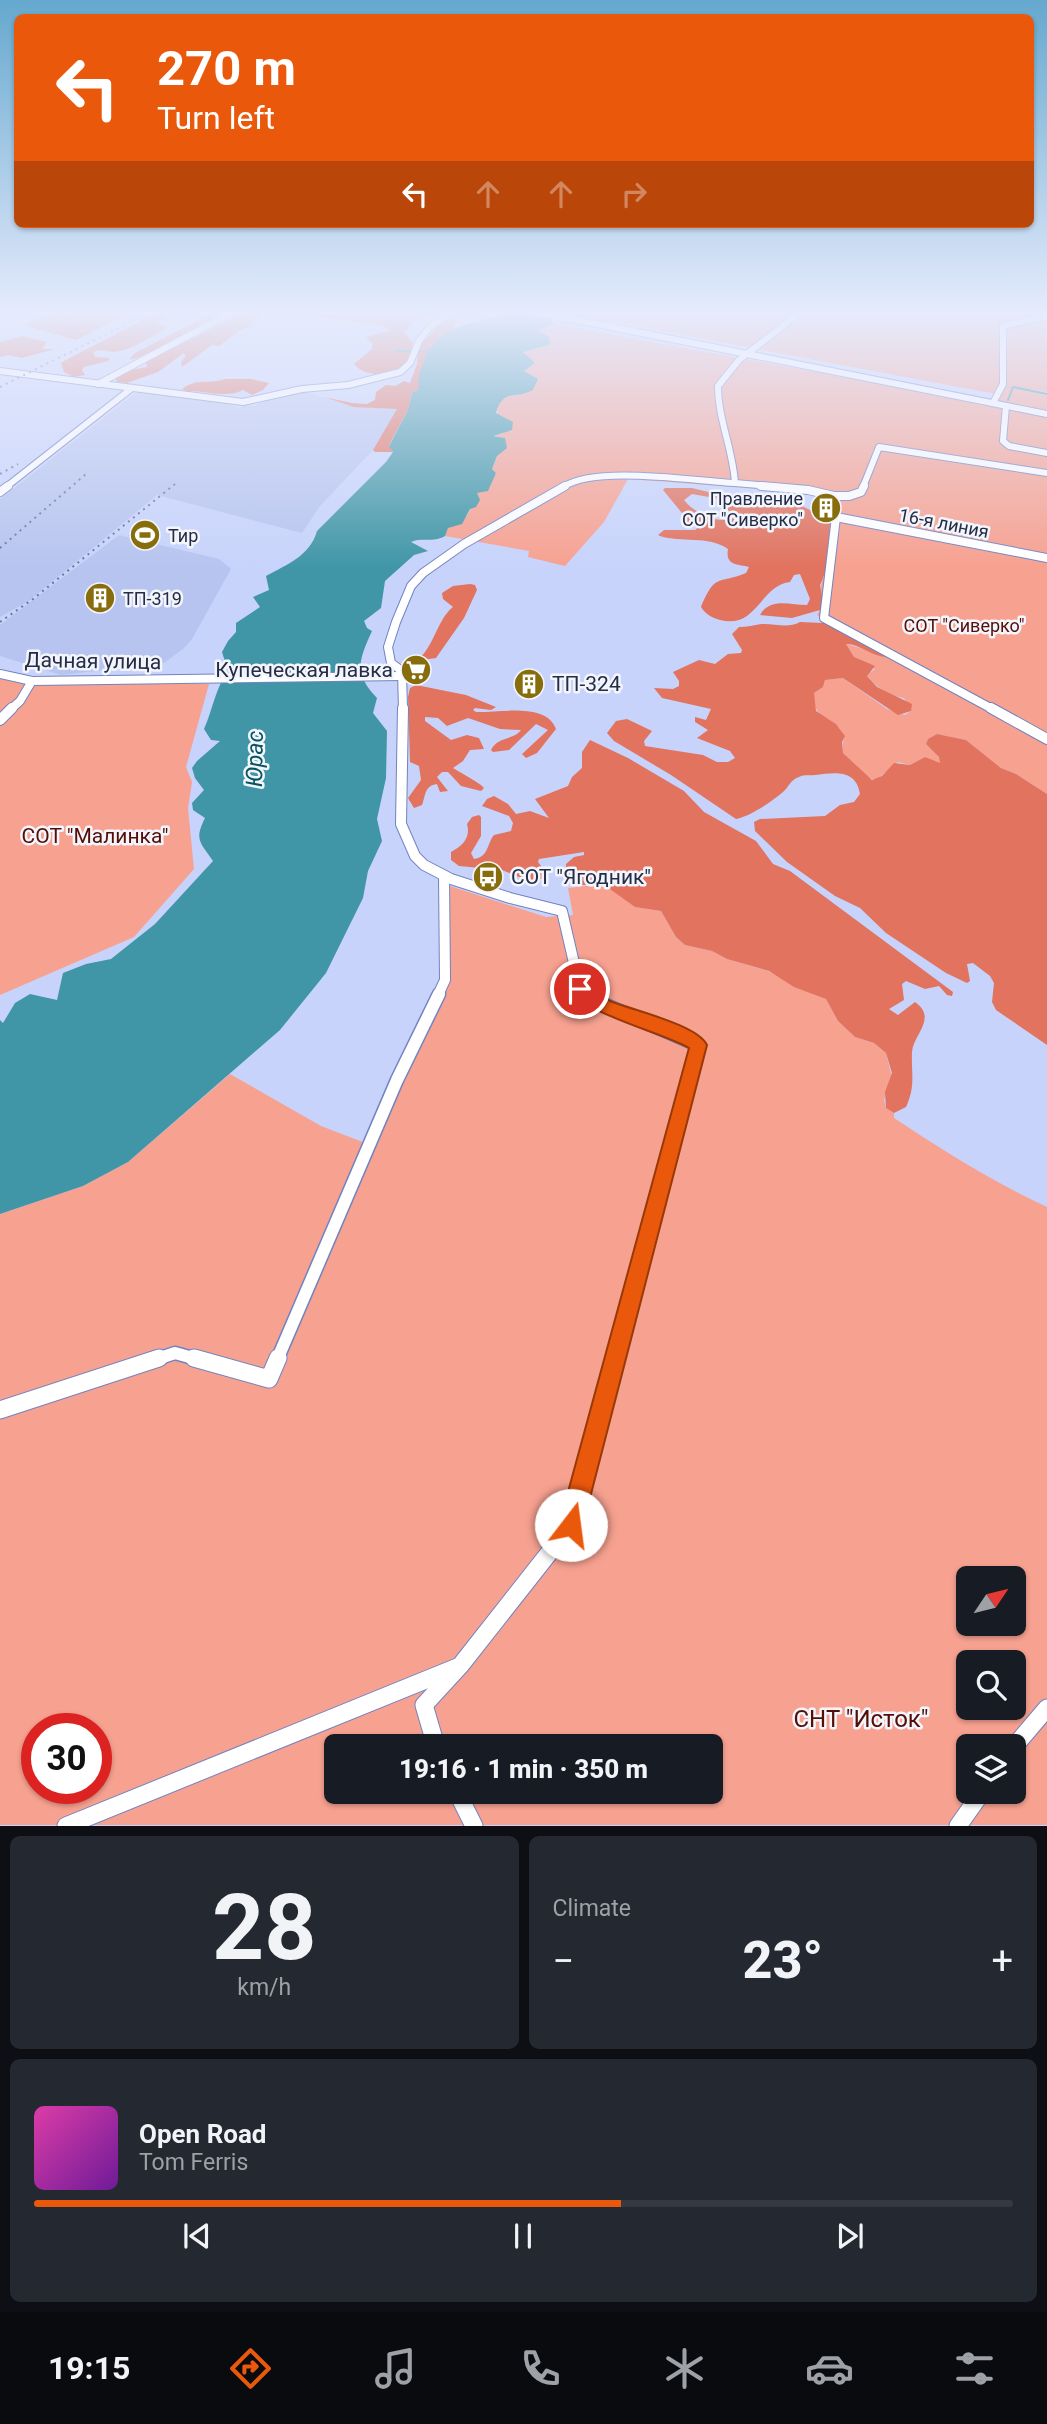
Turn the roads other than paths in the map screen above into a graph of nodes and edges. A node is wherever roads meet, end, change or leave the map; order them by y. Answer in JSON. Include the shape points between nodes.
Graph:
{"nodes":[{"id":1,"x":120,"y":397,"type":"edge"},
{"id":2,"x":205,"y":397,"type":"edge"},
{"id":3,"x":265,"y":397,"type":"edge"},
{"id":4,"x":718,"y":397,"type":"edge"},
{"id":5,"x":963,"y":397,"type":"edge"},
{"id":6,"x":996,"y":397,"type":"edge"},
{"id":7,"x":993,"y":403,"type":"junction"},
{"id":8,"x":1006,"y":406,"type":"junction"},
{"id":9,"x":1047,"y":414,"type":"edge"},
{"id":10,"x":1047,"y":453,"type":"edge"},
{"id":11,"x":1047,"y":473,"type":"edge"},
{"id":12,"x":736,"y":483,"type":"junction"},
{"id":13,"x":0,"y":492,"type":"edge"},
{"id":14,"x":834,"y":496,"type":"junction"},
{"id":15,"x":836,"y":517,"type":"junction"},
{"id":16,"x":1047,"y":558,"type":"edge"},
{"id":17,"x":0,"y":674,"type":"edge"},
{"id":18,"x":403,"y":676,"type":"junction"},
{"id":19,"x":32,"y":681,"type":"junction"},
{"id":20,"x":0,"y":720,"type":"edge"},
{"id":21,"x":1047,"y":739,"type":"edge"},
{"id":22,"x":444,"y":876,"type":"junction"},
{"id":23,"x":0,"y":1410,"type":"edge"},
{"id":24,"x":460,"y":1666,"type":"junction"},
{"id":25,"x":1047,"y":1708,"type":"edge"},
{"id":26,"x":432,"y":1734,"type":"edge"},
{"id":27,"x":1025,"y":1734,"type":"edge"},
{"id":28,"x":463,"y":1804,"type":"edge"},
{"id":29,"x":973,"y":1804,"type":"edge"},
{"id":30,"x":66,"y":1825,"type":"edge"},
{"id":31,"x":474,"y":1825,"type":"edge"},
{"id":32,"x":958,"y":1825,"type":"edge"}],
"edges":[{"from":1,"to":13,"type":"street"},
{"from":2,"to":3,"type":"street","via":[[243,402]]},
{"from":4,"to":12,"type":"street"},
{"from":5,"to":7,"type":"street"},
{"from":6,"to":7,"type":"street"},
{"from":7,"to":8,"type":"street"},
{"from":8,"to":9,"type":"street"},
{"from":8,"to":10,"type":"street","via":[[1003,441]]},
{"from":11,"to":14,"type":"street","via":[[879,447],[861,492]]},
{"from":12,"to":14,"type":"street"},
{"from":12,"to":18,"type":"street","via":[[614,475],[572,481],[464,544],[411,586],[388,648],[391,663]]},
{"from":14,"to":15,"type":"street"},
{"from":15,"to":16,"type":"street","name":"16-я линия"},
{"from":15,"to":21,"type":"street","via":[[824,618]]},
{"from":17,"to":19,"type":"street","name":"Дачная улица"},
{"from":18,"to":19,"type":"street","name":"Дачная улица"},
{"from":18,"to":22,"type":"street","via":[[404,840],[422,864]]},
{"from":19,"to":20,"type":"street"},
{"from":22,"to":23,"type":"street","via":[[446,980],[397,1080],[269,1379],[175,1353]]},
{"from":22,"to":24,"type":"street","via":[[562,911],[580,989],[599,1004],[679,1033],[698,1045],[571,1525]]},
{"from":24,"to":26,"type":"street","via":[[424,1705]]},
{"from":24,"to":30,"type":"street"},
{"from":25,"to":27,"type":"street"},
{"from":28,"to":31,"type":"street"},
{"from":29,"to":32,"type":"street"}]}
